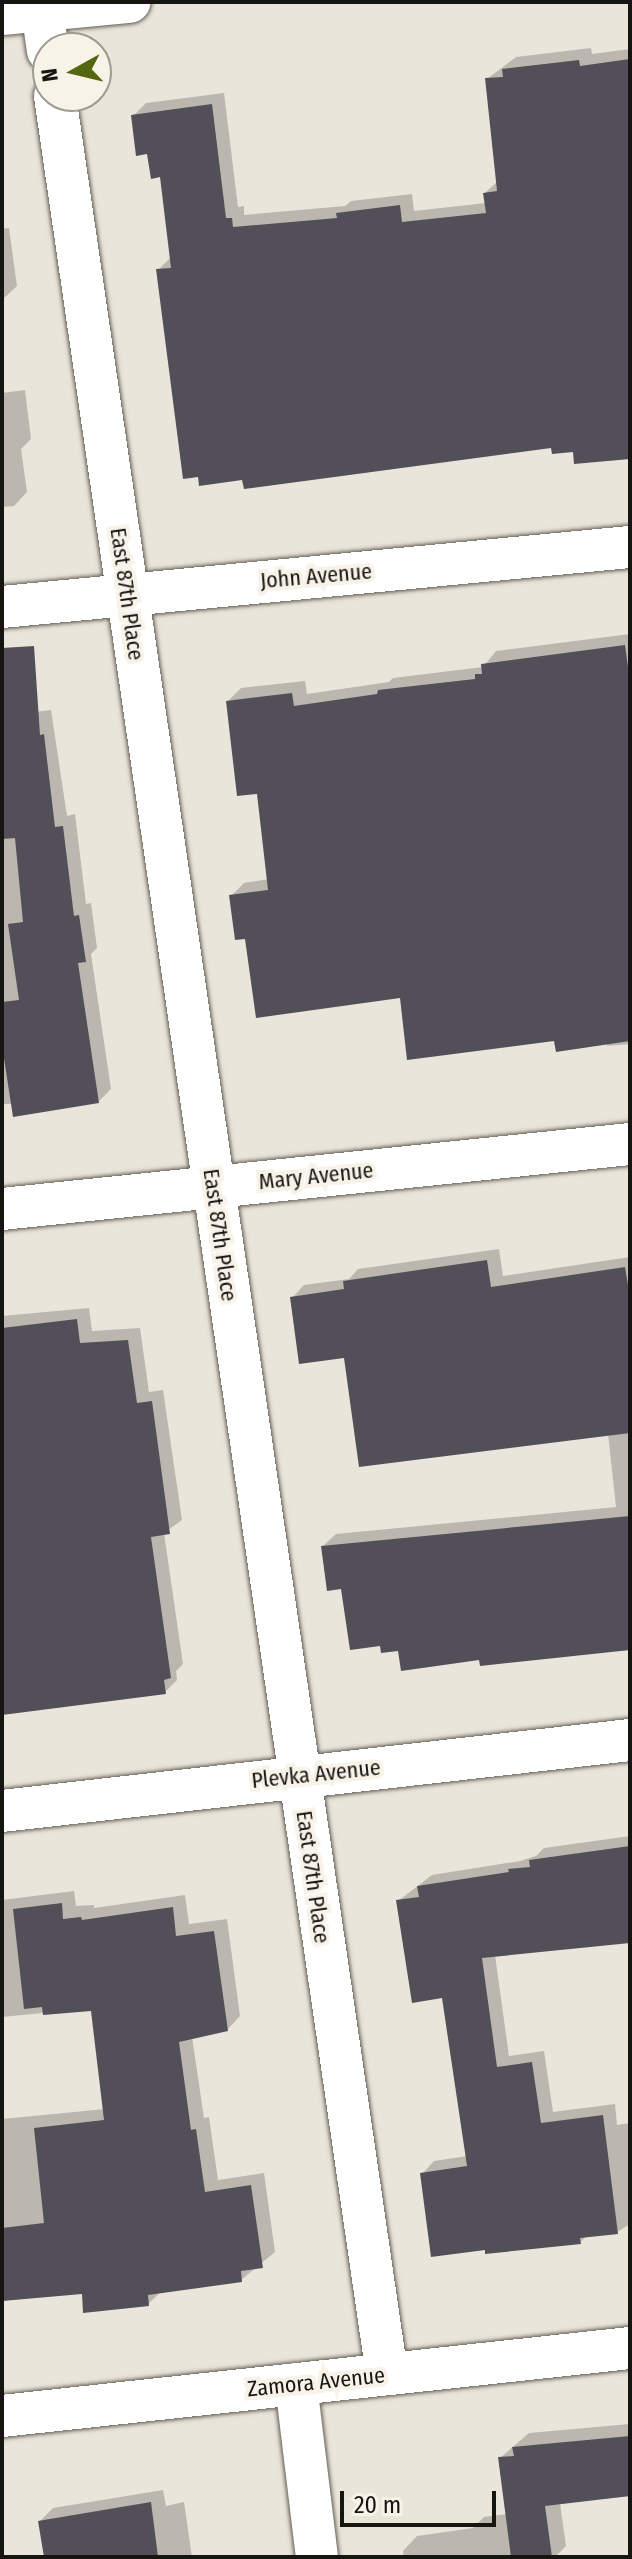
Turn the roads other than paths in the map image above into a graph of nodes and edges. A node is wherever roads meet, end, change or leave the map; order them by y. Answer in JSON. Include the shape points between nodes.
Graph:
{"nodes":[{"id":1,"x":129,"y":2,"type":"edge"},
{"id":2,"x":28,"y":9,"type":"edge"},
{"id":3,"x":39,"y":32,"type":"edge"},
{"id":4,"x":57,"y":112,"type":"edge"},
{"id":5,"x":630,"y":547,"type":"edge"},
{"id":6,"x":127,"y":593,"type":"junction"},
{"id":7,"x":2,"y":607,"type":"edge"},
{"id":8,"x":630,"y":1144,"type":"edge"},
{"id":9,"x":213,"y":1187,"type":"junction"},
{"id":10,"x":2,"y":1209,"type":"edge"},
{"id":11,"x":630,"y":1740,"type":"edge"},
{"id":12,"x":298,"y":1776,"type":"junction"},
{"id":13,"x":2,"y":1811,"type":"edge"},
{"id":14,"x":630,"y":2348,"type":"edge"},
{"id":15,"x":387,"y":2374,"type":"junction"},
{"id":16,"x":296,"y":2384,"type":"junction"},
{"id":17,"x":2,"y":2416,"type":"edge"},
{"id":18,"x":317,"y":2557,"type":"edge"}],
"edges":[{"from":1,"to":2,"type":"street"},
{"from":2,"to":3,"type":"street"},
{"from":4,"to":6,"type":"street","name":"East 87th Place"},
{"from":5,"to":6,"type":"street","name":"John Avenue"},
{"from":6,"to":7,"type":"street","name":"John Avenue"},
{"from":6,"to":9,"type":"street","name":"East 87th Place"},
{"from":8,"to":9,"type":"street","name":"Mary Avenue"},
{"from":9,"to":10,"type":"street","name":"Mary Avenue"},
{"from":9,"to":12,"type":"street","name":"East 87th Place"},
{"from":11,"to":12,"type":"street","name":"Plevka Avenue"},
{"from":12,"to":13,"type":"street","name":"Plevka Avenue"},
{"from":12,"to":15,"type":"street","name":"East 87th Place"},
{"from":14,"to":15,"type":"street","name":"Zamora Avenue"},
{"from":15,"to":16,"type":"street","name":"Zamora Avenue"},
{"from":16,"to":17,"type":"street","name":"Zamora Avenue"},
{"from":16,"to":18,"type":"street"}]}
